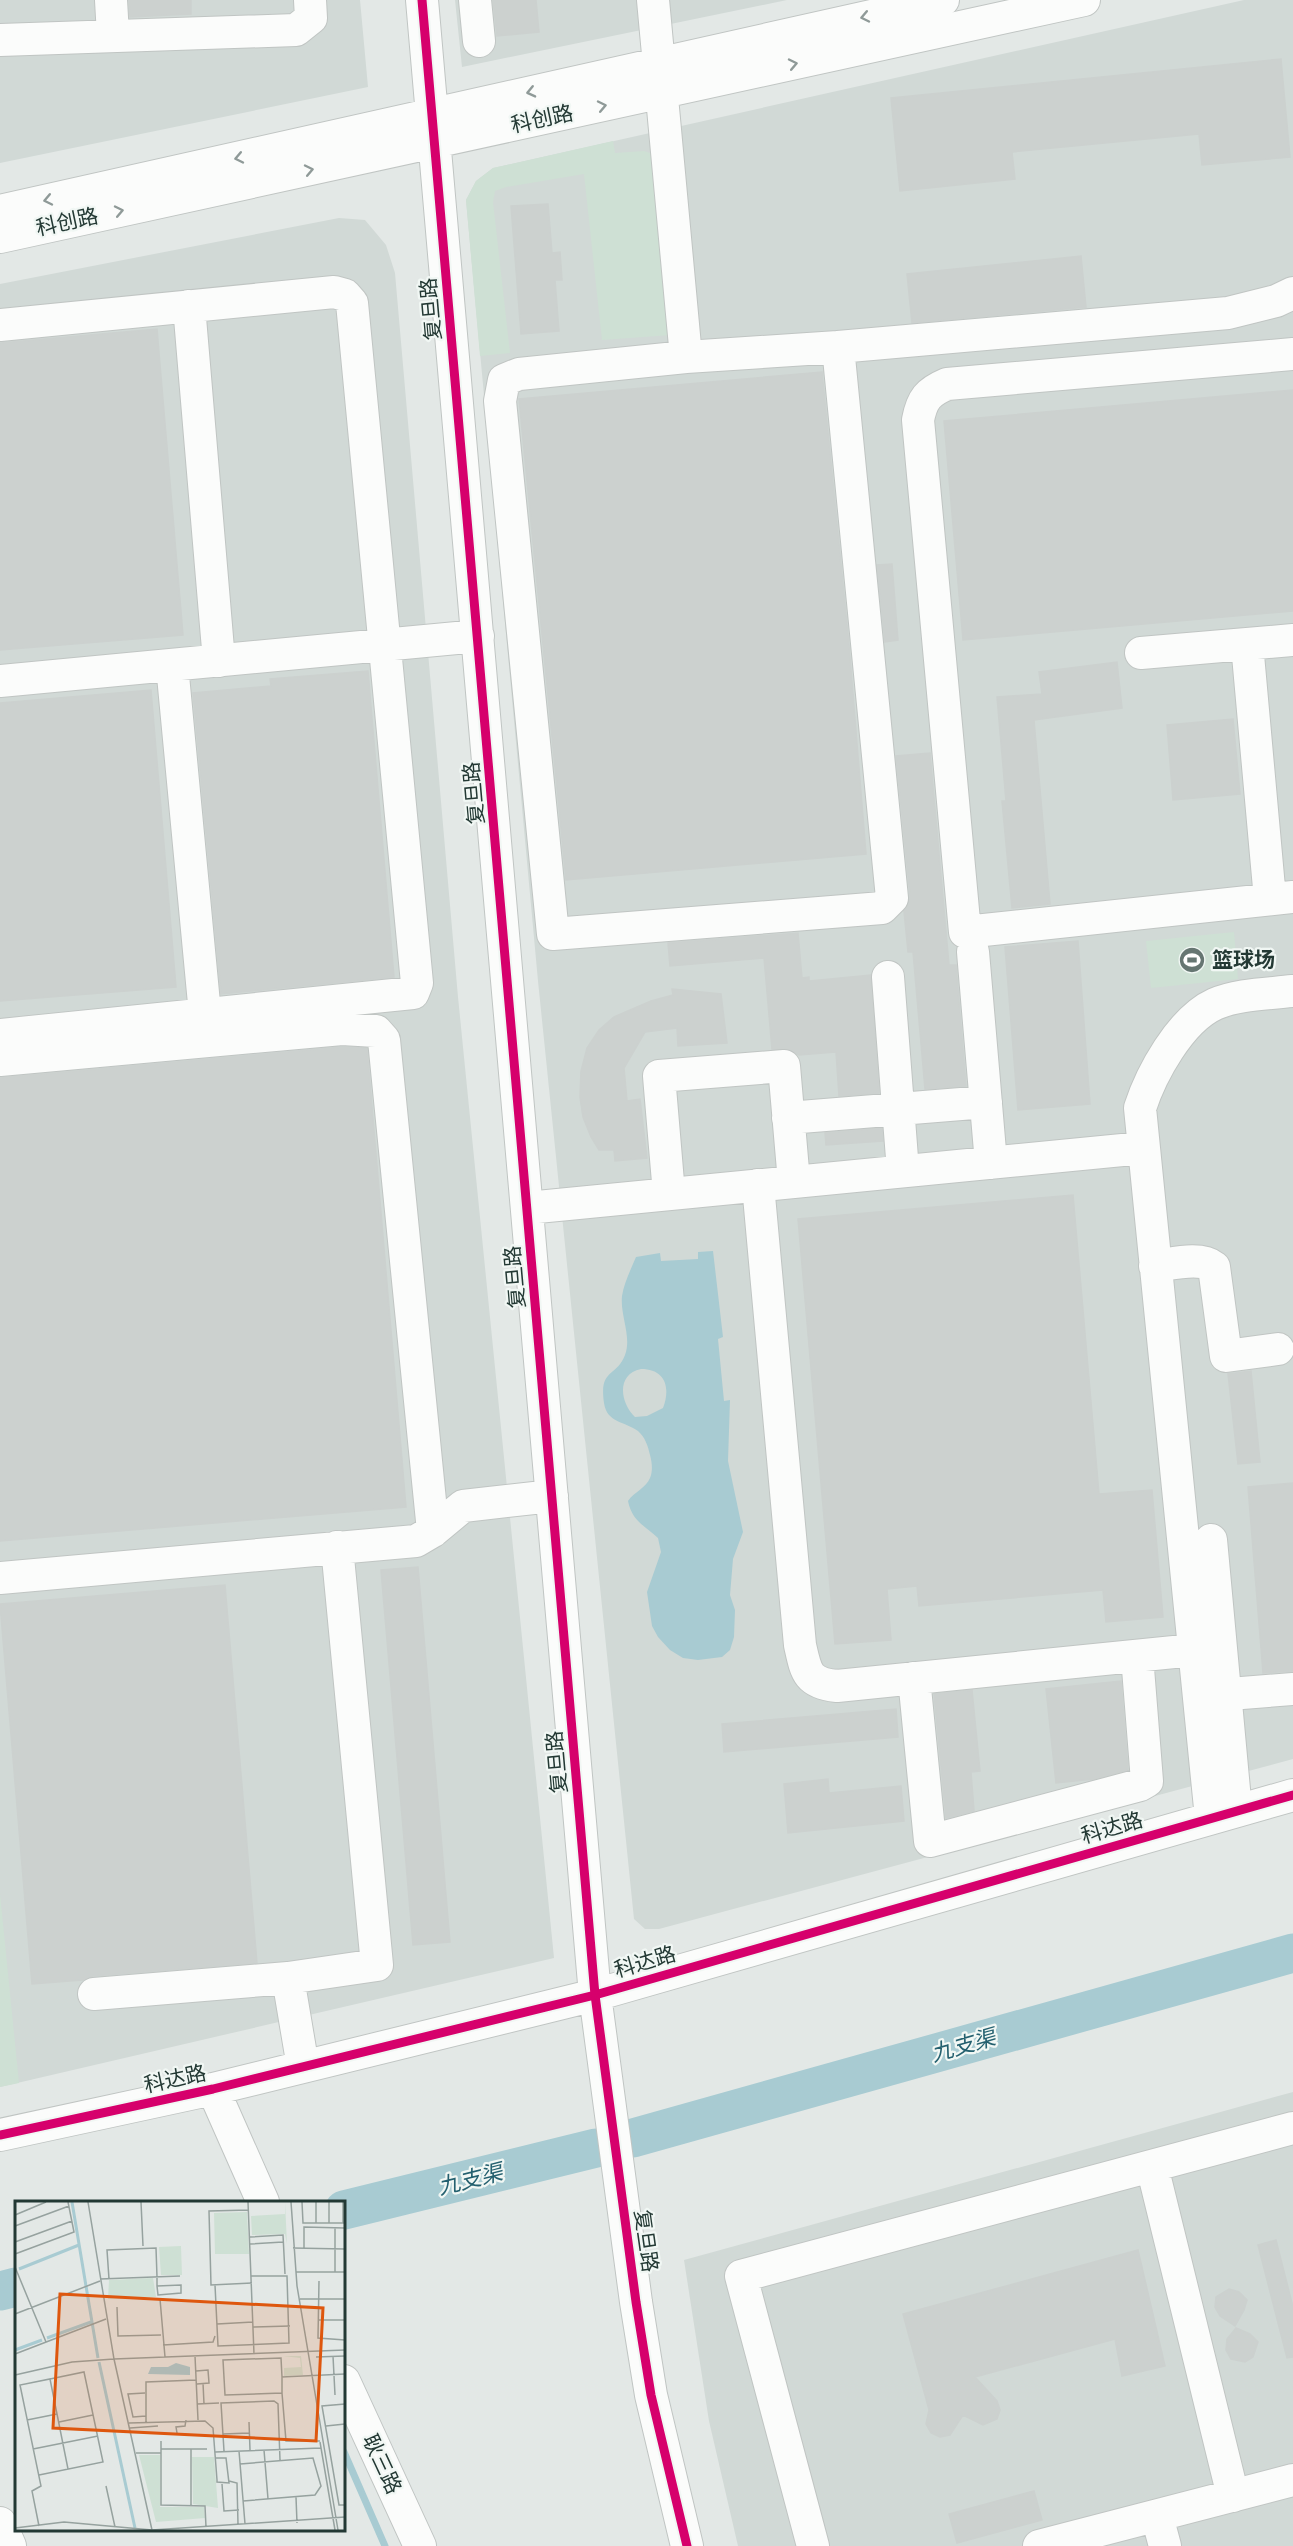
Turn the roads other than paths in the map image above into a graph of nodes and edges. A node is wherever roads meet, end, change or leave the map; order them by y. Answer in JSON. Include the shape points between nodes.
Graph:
{"nodes":[{"id":1,"x":111,"y":0,"type":"edge"},
{"id":2,"x":310,"y":0,"type":"edge"},
{"id":3,"x":422,"y":0,"type":"edge"},
{"id":4,"x":475,"y":0,"type":"edge"},
{"id":5,"x":653,"y":0,"type":"edge"},
{"id":6,"x":943,"y":0,"type":"edge"},
{"id":7,"x":1084,"y":0,"type":"edge"},
{"id":8,"x":113,"y":35,"type":"junction"},
{"id":9,"x":0,"y":40,"type":"edge"},
{"id":10,"x":479,"y":41,"type":"dead end"},
{"id":11,"x":660,"y":78,"type":"junction"},
{"id":12,"x":434,"y":129,"type":"junction"},
{"id":13,"x":0,"y":211,"type":"edge"},
{"id":14,"x":0,"y":237,"type":"edge"},
{"id":15,"x":1293,"y":293,"type":"edge"},
{"id":16,"x":189,"y":306,"type":"junction"},
{"id":17,"x":0,"y":325,"type":"edge"},
{"id":18,"x":838,"y":347,"type":"junction"},
{"id":19,"x":1293,"y":354,"type":"edge"},
{"id":20,"x":686,"y":357,"type":"junction"},
{"id":21,"x":478,"y":636,"type":"junction"},
{"id":22,"x":1293,"y":640,"type":"edge"},
{"id":23,"x":1247,"y":644,"type":"junction"},
{"id":24,"x":386,"y":645,"type":"junction"},
{"id":25,"x":1141,"y":653,"type":"dead end"},
{"id":26,"x":219,"y":661,"type":"junction"},
{"id":27,"x":172,"y":665,"type":"junction"},
{"id":28,"x":0,"y":681,"type":"edge"},
{"id":29,"x":1282,"y":898,"type":"edge"},
{"id":30,"x":553,"y":934,"type":"junction"},
{"id":31,"x":504,"y":939,"type":"junction"},
{"id":32,"x":973,"y":952,"type":"dead end"},
{"id":33,"x":888,"y":977,"type":"dead end"},
{"id":34,"x":1293,"y":991,"type":"edge"},
{"id":35,"x":205,"y":1014,"type":"junction"},
{"id":36,"x":0,"y":1035,"type":"edge"},
{"id":37,"x":0,"y":1060,"type":"edge"},
{"id":38,"x":986,"y":1102,"type":"junction"},
{"id":39,"x":898,"y":1110,"type":"junction"},
{"id":40,"x":789,"y":1118,"type":"junction"},
{"id":41,"x":1143,"y":1148,"type":"junction"},
{"id":42,"x":992,"y":1163,"type":"junction"},
{"id":43,"x":903,"y":1171,"type":"junction"},
{"id":44,"x":794,"y":1182,"type":"junction"},
{"id":45,"x":758,"y":1185,"type":"junction"},
{"id":46,"x":669,"y":1194,"type":"junction"},
{"id":47,"x":527,"y":1208,"type":"junction"},
{"id":48,"x":1155,"y":1266,"type":"junction"},
{"id":49,"x":1278,"y":1349,"type":"dead end"},
{"id":50,"x":552,"y":1496,"type":"junction"},
{"id":51,"x":433,"y":1531,"type":"junction"},
{"id":52,"x":337,"y":1547,"type":"junction"},
{"id":53,"x":0,"y":1578,"type":"edge"},
{"id":54,"x":1194,"y":1650,"type":"junction"},
{"id":55,"x":1137,"y":1656,"type":"junction"},
{"id":56,"x":914,"y":1678,"type":"junction"},
{"id":57,"x":1293,"y":1689,"type":"edge"},
{"id":58,"x":1242,"y":1693,"type":"junction"},
{"id":59,"x":1293,"y":1795,"type":"edge"},
{"id":60,"x":1233,"y":1812,"type":"junction"},
{"id":61,"x":288,"y":1978,"type":"junction"},
{"id":62,"x":94,"y":1995,"type":"dead end"},
{"id":63,"x":595,"y":1995,"type":"junction"},
{"id":64,"x":303,"y":2067,"type":"junction"},
{"id":65,"x":213,"y":2090,"type":"junction"},
{"id":66,"x":1293,"y":2128,"type":"edge"},
{"id":67,"x":0,"y":2135,"type":"edge"},
{"id":68,"x":1152,"y":2166,"type":"junction"},
{"id":69,"x":257,"y":2189,"type":"edge"},
{"id":70,"x":345,"y":2384,"type":"edge"},
{"id":71,"x":1293,"y":2480,"type":"edge"},
{"id":72,"x":1233,"y":2496,"type":"junction"},
{"id":73,"x":1156,"y":2516,"type":"junction"},
{"id":74,"x":0,"y":2523,"type":"edge"},
{"id":75,"x":10,"y":2546,"type":"edge"},
{"id":76,"x":420,"y":2546,"type":"edge"},
{"id":77,"x":687,"y":2546,"type":"edge"},
{"id":78,"x":813,"y":2546,"type":"edge"},
{"id":79,"x":1038,"y":2546,"type":"edge"},
{"id":80,"x":1164,"y":2546,"type":"edge"}],
"edges":[{"from":1,"to":8,"type":"street"},
{"from":2,"to":8,"type":"street","via":[[311,18],[296,30]]},
{"from":3,"to":12,"type":"street","name":"复旦路"},
{"from":4,"to":10,"type":"street"},
{"from":5,"to":11,"type":"street"},
{"from":6,"to":11,"type":"street","name":"科创路","one_way":true},
{"from":11,"to":7,"type":"street","name":"科创路","one_way":true},
{"from":8,"to":9,"type":"street"},
{"from":11,"to":12,"type":"street","name":"科创路"},
{"from":11,"to":20,"type":"street"},
{"from":12,"to":13,"type":"street","name":"科创路","one_way":true},
{"from":14,"to":12,"type":"street","name":"科创路","one_way":true},
{"from":12,"to":21,"type":"street","name":"复旦路"},
{"from":15,"to":18,"type":"street","via":[[1228,313]]},
{"from":16,"to":17,"type":"street"},
{"from":16,"to":24,"type":"street","via":[[334,292],[345,295],[352,303]]},
{"from":16,"to":26,"type":"street"},
{"from":18,"to":20,"type":"street"},
{"from":18,"to":30,"type":"street","via":[[892,898],[882,908]]},
{"from":19,"to":29,"type":"street","via":[[948,384],[931,390],[922,402],[918,420],[964,933]]},
{"from":20,"to":30,"type":"street","via":[[519,374],[504,380],[500,401]]},
{"from":21,"to":24,"type":"street"},
{"from":21,"to":31,"type":"street","name":"复旦路"},
{"from":22,"to":23,"type":"street"},
{"from":23,"to":25,"type":"street"},
{"from":23,"to":29,"type":"street"},
{"from":24,"to":26,"type":"street"},
{"from":24,"to":35,"type":"street","via":[[417,988],[412,993]]},
{"from":26,"to":27,"type":"street"},
{"from":27,"to":28,"type":"street"},
{"from":27,"to":35,"type":"street"},
{"from":30,"to":31,"type":"street"},
{"from":31,"to":47,"type":"street","name":"复旦路"},
{"from":32,"to":38,"type":"street"},
{"from":33,"to":39,"type":"street"},
{"from":34,"to":41,"type":"street","via":[[1215,1004],[1194,1018],[1147,1085],[1140,1108]]},
{"from":35,"to":36,"type":"street"},
{"from":37,"to":51,"type":"street","via":[[342,1029],[376,1030],[384,1040]]},
{"from":38,"to":39,"type":"street"},
{"from":38,"to":42,"type":"street"},
{"from":39,"to":40,"type":"street"},
{"from":39,"to":43,"type":"street"},
{"from":40,"to":44,"type":"street"},
{"from":40,"to":46,"type":"street","via":[[784,1066],[659,1076]]},
{"from":41,"to":42,"type":"street"},
{"from":41,"to":48,"type":"street"},
{"from":42,"to":43,"type":"street"},
{"from":43,"to":44,"type":"street"},
{"from":44,"to":45,"type":"street"},
{"from":45,"to":46,"type":"street"},
{"from":45,"to":56,"type":"street","via":[[800,1645],[807,1674],[821,1685],[837,1686]]},
{"from":46,"to":47,"type":"street"},
{"from":47,"to":50,"type":"street","name":"复旦路"},
{"from":48,"to":49,"type":"street","via":[[1200,1262],[1214,1267],[1226,1356]]},
{"from":48,"to":54,"type":"street"},
{"from":50,"to":51,"type":"street","via":[[462,1506]]},
{"from":50,"to":63,"type":"street","name":"复旦路"},
{"from":51,"to":52,"type":"street","via":[[416,1541]]},
{"from":52,"to":53,"type":"street"},
{"from":52,"to":61,"type":"street","via":[[377,1965]]},
{"from":54,"to":55,"type":"street"},
{"from":54,"to":60,"type":"street"},
{"from":55,"to":56,"type":"street"},
{"from":55,"to":56,"type":"street","via":[[1147,1781],[930,1841]]},
{"from":57,"to":58,"type":"street"},
{"from":58,"to":60,"type":"street"},
{"from":58,"to":60,"type":"street","via":[[1219,1538]]},
{"from":59,"to":60,"type":"street","name":"科达路"},
{"from":60,"to":63,"type":"street","name":"科达路"},
{"from":61,"to":62,"type":"street"},
{"from":61,"to":64,"type":"street"},
{"from":63,"to":64,"type":"street","name":"科达路"},
{"from":63,"to":77,"type":"street","name":"复旦路","via":[[647,2372]]},
{"from":64,"to":65,"type":"street","name":"科达路"},
{"from":65,"to":67,"type":"street","name":"科达路"},
{"from":65,"to":69,"type":"street"},
{"from":66,"to":68,"type":"street"},
{"from":68,"to":72,"type":"street"},
{"from":68,"to":78,"type":"street","via":[[741,2276]]},
{"from":70,"to":76,"type":"street","name":"耿三路"},
{"from":71,"to":72,"type":"street"},
{"from":72,"to":73,"type":"street"},
{"from":73,"to":79,"type":"street"},
{"from":73,"to":80,"type":"street"},
{"from":74,"to":75,"type":"street"}]}
